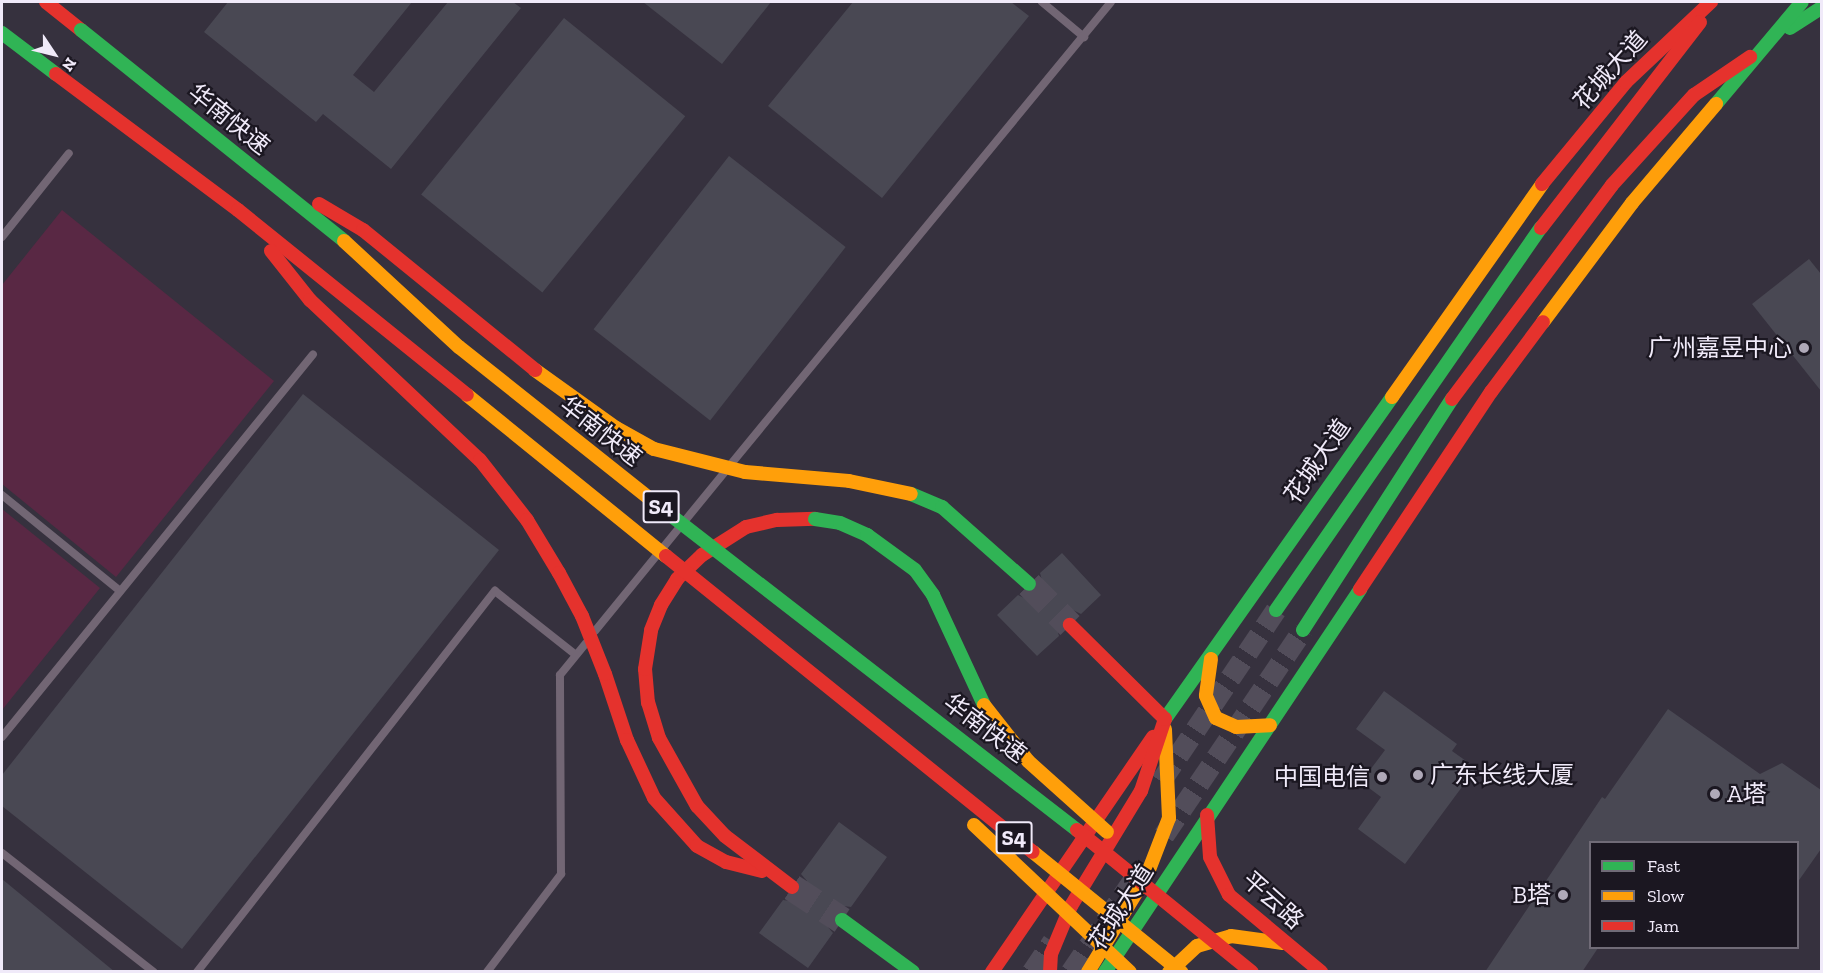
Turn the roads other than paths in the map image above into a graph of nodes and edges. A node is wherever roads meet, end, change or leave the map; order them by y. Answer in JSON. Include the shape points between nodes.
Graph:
{"nodes":[{"id":1,"x":46,"y":2,"type":"edge"},
{"id":2,"x":1042,"y":2,"type":"edge"},
{"id":3,"x":1111,"y":2,"type":"edge"},
{"id":4,"x":1713,"y":2,"type":"edge"},
{"id":5,"x":1802,"y":2,"type":"edge"},
{"id":6,"x":1821,"y":7,"type":"edge"},
{"id":7,"x":2,"y":33,"type":"edge"},
{"id":8,"x":1084,"y":37,"type":"junction"},
{"id":9,"x":1761,"y":49,"type":"junction"},
{"id":10,"x":69,"y":153,"type":"dead end"},
{"id":11,"x":250,"y":164,"type":"junction"},
{"id":12,"x":238,"y":210,"type":"junction"},
{"id":13,"x":2,"y":237,"type":"edge"},
{"id":14,"x":313,"y":354,"type":"dead end"},
{"id":15,"x":2,"y":495,"type":"edge"},
{"id":16,"x":1029,"y":584,"type":"tunnel mouth"},
{"id":17,"x":120,"y":591,"type":"junction"},
{"id":18,"x":1276,"y":610,"type":"tunnel mouth"},
{"id":19,"x":1070,"y":625,"type":"tunnel mouth"},
{"id":20,"x":1303,"y":630,"type":"tunnel mouth"},
{"id":21,"x":1212,"y":654,"type":"junction"},
{"id":22,"x":576,"y":655,"type":"junction"},
{"id":23,"x":848,"y":703,"type":"junction"},
{"id":24,"x":1165,"y":719,"type":"junction"},
{"id":25,"x":1270,"y":725,"type":"junction"},
{"id":26,"x":2,"y":737,"type":"edge"},
{"id":27,"x":1207,"y":815,"type":"junction"},
{"id":28,"x":1121,"y":845,"type":"dead end"},
{"id":29,"x":2,"y":853,"type":"edge"},
{"id":30,"x":1138,"y":860,"type":"dead end"},
{"id":31,"x":772,"y":874,"type":"junction"},
{"id":32,"x":792,"y":887,"type":"tunnel mouth"},
{"id":33,"x":842,"y":920,"type":"tunnel mouth"},
{"id":34,"x":1201,"y":931,"type":"junction"},
{"id":35,"x":1287,"y":944,"type":"junction"},
{"id":36,"x":154,"y":972,"type":"edge"},
{"id":37,"x":198,"y":972,"type":"edge"},
{"id":38,"x":487,"y":972,"type":"edge"},
{"id":39,"x":913,"y":972,"type":"edge"},
{"id":40,"x":992,"y":972,"type":"edge"},
{"id":41,"x":1050,"y":972,"type":"edge"},
{"id":42,"x":1088,"y":972,"type":"edge"},
{"id":43,"x":1105,"y":972,"type":"edge"},
{"id":44,"x":1130,"y":972,"type":"edge"},
{"id":45,"x":1169,"y":972,"type":"edge"},
{"id":46,"x":1181,"y":972,"type":"edge"},
{"id":47,"x":1252,"y":972,"type":"edge"},
{"id":48,"x":1322,"y":972,"type":"edge"}],
"edges":[{"from":1,"to":11,"type":"main road","name":"华南快速","number":"S4","bridge":true},
{"from":2,"to":8,"type":"lane"},
{"from":3,"to":8,"type":"lane"},
{"from":4,"to":18,"type":"main road","name":"花城大道","via":[[1521,254]]},
{"from":4,"to":21,"type":"main road","name":"花城大道","via":[[1626,82],[1544,182]]},
{"from":5,"to":9,"type":"main road","name":"花城大道"},
{"from":6,"to":9,"type":"main road"},
{"from":7,"to":12,"type":"main road","number":"S4","bridge":true},
{"from":8,"to":22,"type":"lane"},
{"from":9,"to":20,"type":"main road","name":"花城大道","via":[[1694,95],[1612,185],[1458,390]]},
{"from":9,"to":25,"type":"main road","name":"花城大道","via":[[1556,302],[1421,493]]},
{"from":10,"to":13,"type":"lane"},
{"from":11,"to":16,"type":"main road","bridge":true,"via":[[363,230],[545,377],[616,428],[654,449],[745,472],[849,481],[910,494],[942,507]]},
{"from":11,"to":34,"type":"main road","name":"华南快速","number":"S4","bridge":true,"via":[[351,247],[459,347],[831,642],[970,744]]},
{"from":12,"to":23,"type":"main road","number":"S4","bridge":true},
{"from":12,"to":31,"type":"main road","bridge":true,"via":[[310,300],[480,460],[527,520],[582,616],[627,740],[654,798],[697,846],[726,862]]},
{"from":14,"to":17,"type":"lane"},
{"from":15,"to":17,"type":"lane"},
{"from":17,"to":26,"type":"lane"},
{"from":19,"to":24,"type":"main road"},
{"from":21,"to":24,"type":"main road","name":"花城大道"},
{"from":21,"to":25,"type":"main road","via":[[1206,696],[1216,718],[1236,727]]},
{"from":22,"to":37,"type":"lane","via":[[495,591]]},
{"from":22,"to":38,"type":"lane","via":[[560,675],[561,874]]},
{"from":23,"to":44,"type":"main road","bridge":true},
{"from":23,"to":46,"type":"main road","number":"S4","bridge":true},
{"from":24,"to":40,"type":"main road","name":"花城大道"},
{"from":24,"to":41,"type":"main road","via":[[1141,791],[1071,906],[1051,954]]},
{"from":24,"to":42,"type":"main road","via":[[1169,818],[1147,874]]},
{"from":25,"to":27,"type":"main road","name":"花城大道"},
{"from":27,"to":35,"type":"main road","name":"平云路","via":[[1210,857],[1229,895]]},
{"from":27,"to":43,"type":"main road","name":"花城大道"},
{"from":28,"to":31,"type":"main road","bridge":true,"via":[[1028,761],[985,708],[933,595],[915,570],[867,535],[840,523],[777,520],[746,527],[702,555],[677,579],[651,630],[645,669],[651,711],[675,772],[697,806],[725,836]]},
{"from":29,"to":36,"type":"lane"},
{"from":30,"to":34,"type":"main road","bridge":true},
{"from":31,"to":32,"type":"main road"},
{"from":33,"to":39,"type":"main road"},
{"from":34,"to":47,"type":"main road","name":"华南快速","number":"S4","bridge":true},
{"from":35,"to":45,"type":"main road","via":[[1231,936],[1197,946]]},
{"from":35,"to":48,"type":"main road","name":"平云路"}]}
